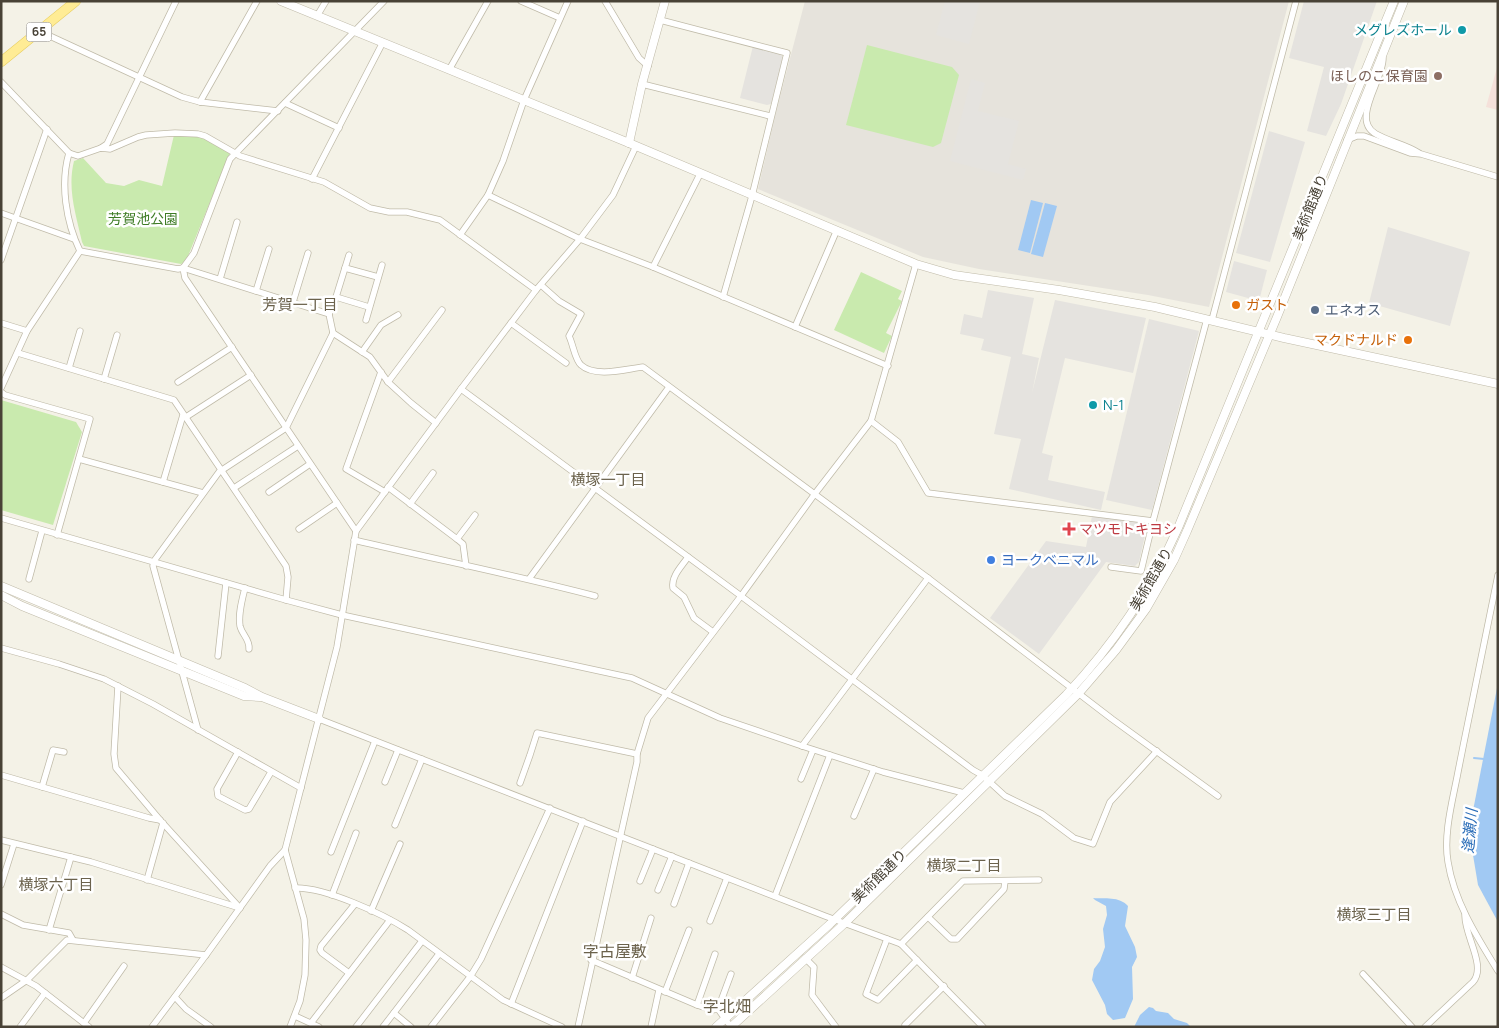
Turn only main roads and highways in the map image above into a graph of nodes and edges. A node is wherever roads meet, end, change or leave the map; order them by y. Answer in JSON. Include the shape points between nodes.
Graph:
{"nodes":[{"id":1,"x":76,"y":1,"type":"edge"},
{"id":2,"x":1,"y":62,"type":"edge"}],
"edges":[{"from":1,"to":2,"type":"main road","number":"65"}]}
